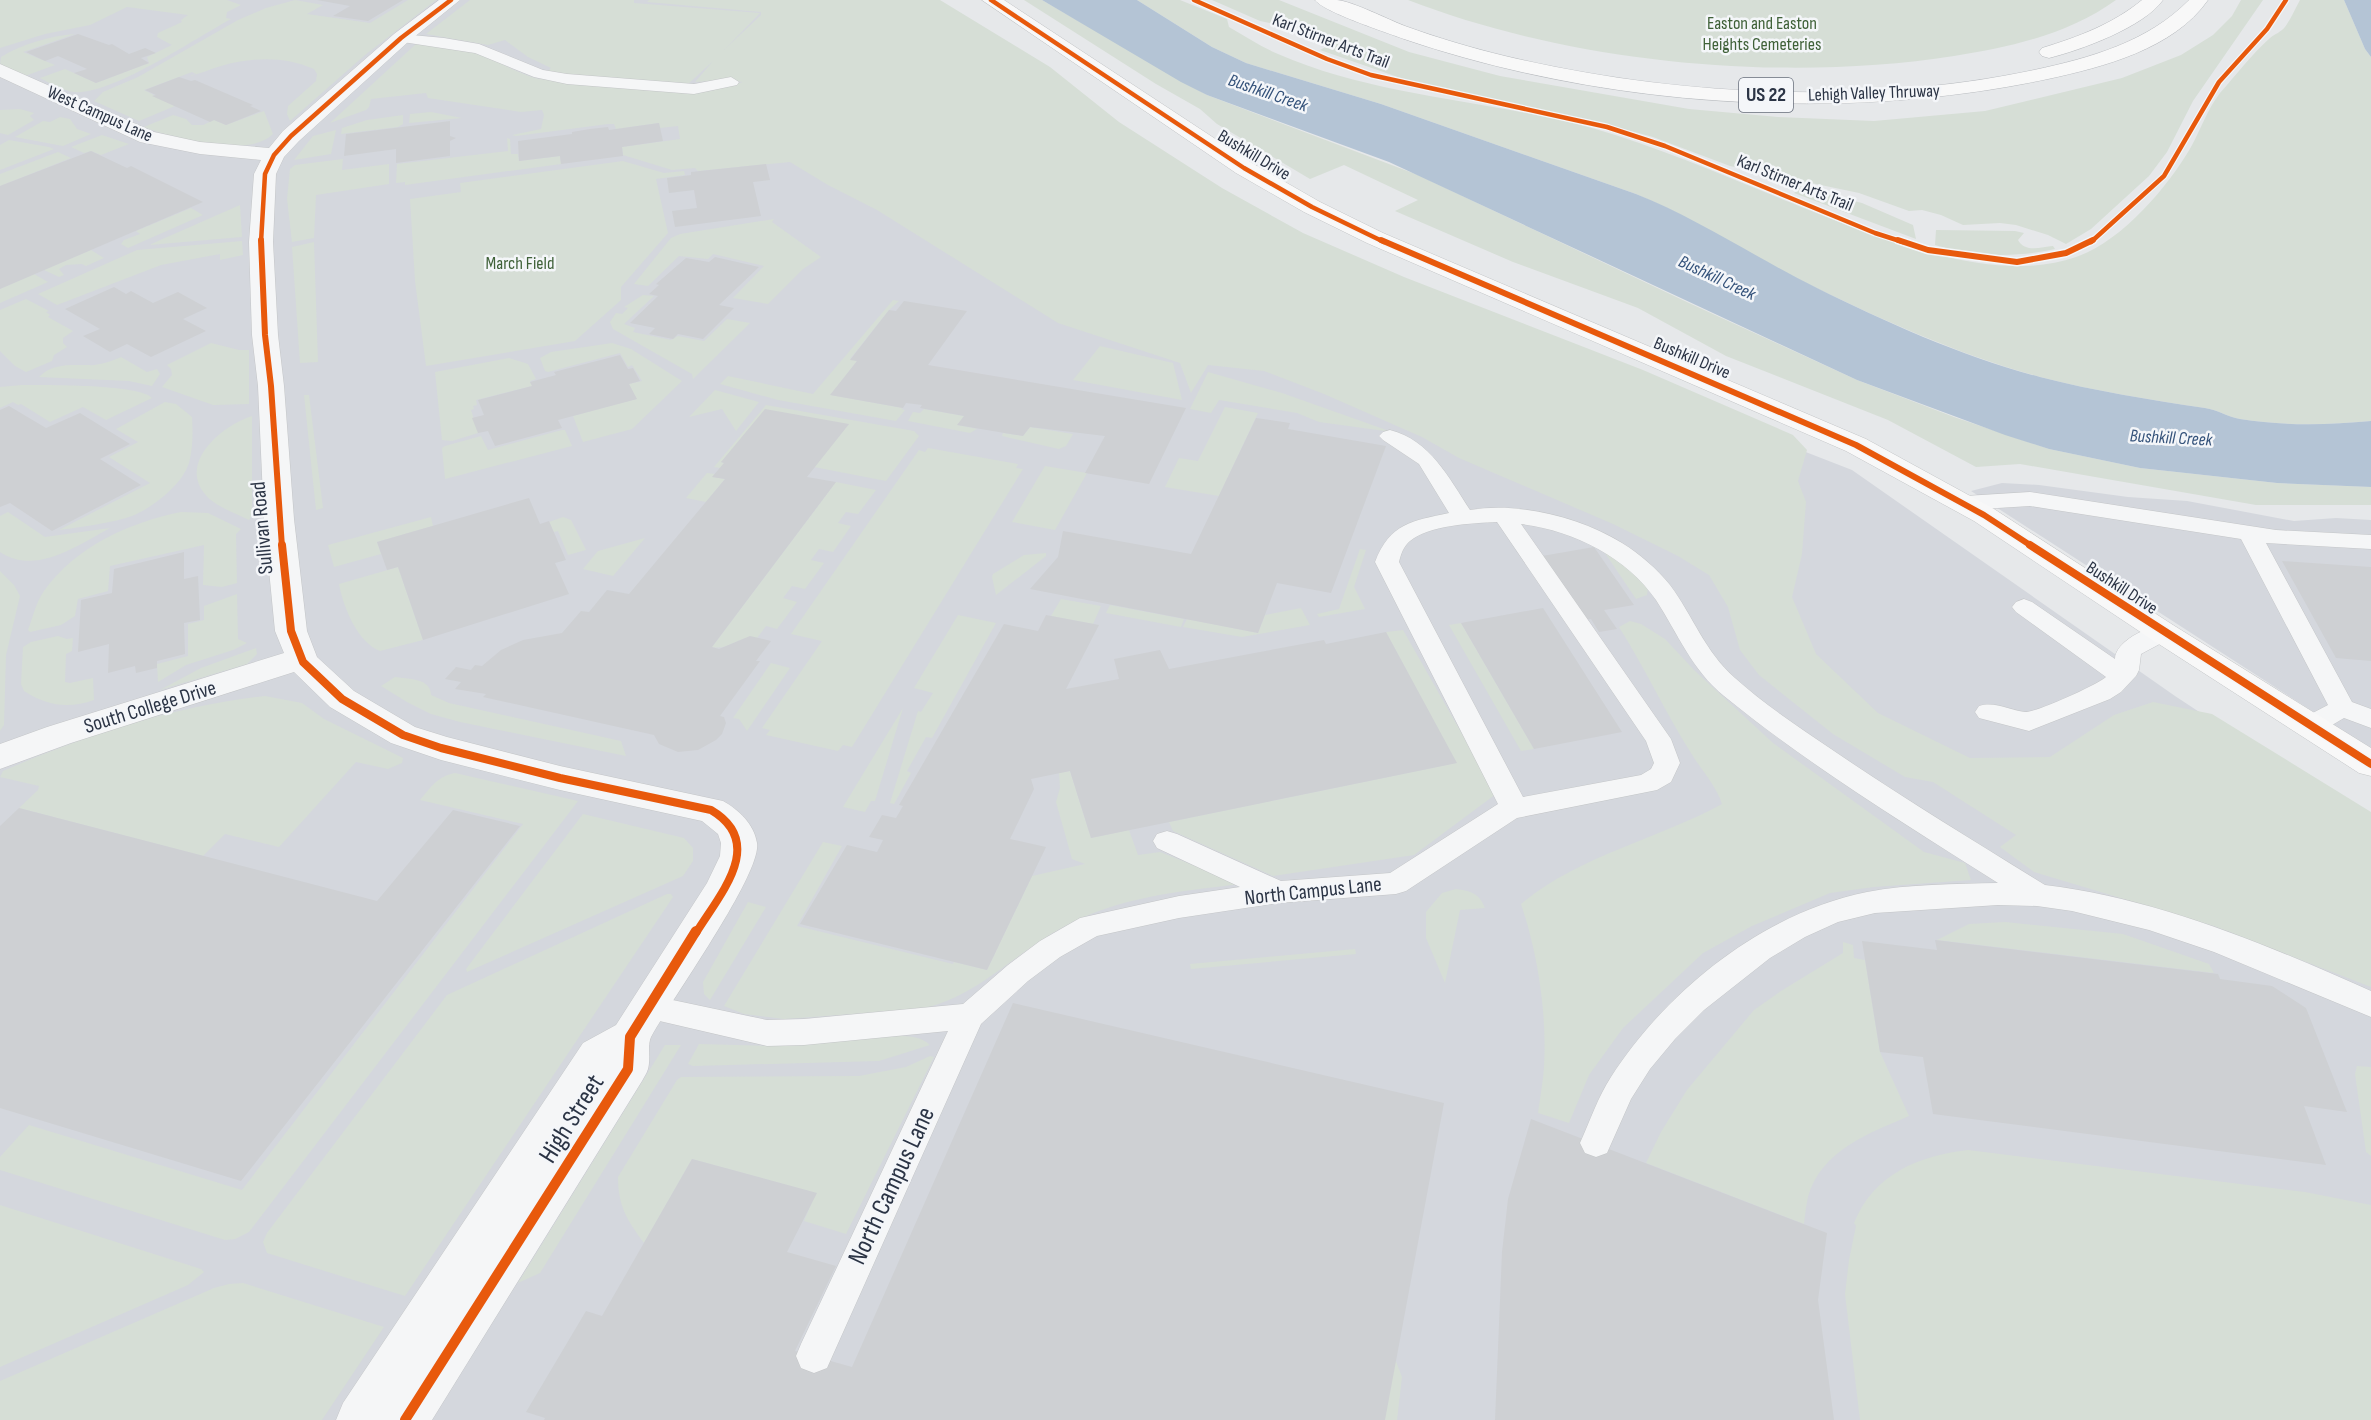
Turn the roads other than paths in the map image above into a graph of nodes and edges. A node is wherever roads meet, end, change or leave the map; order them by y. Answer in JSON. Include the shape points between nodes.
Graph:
{"nodes":[{"id":1,"x":451,"y":0,"type":"edge"},
{"id":2,"x":991,"y":0,"type":"edge"},
{"id":3,"x":1324,"y":0,"type":"edge"},
{"id":4,"x":1365,"y":0,"type":"edge"},
{"id":5,"x":2154,"y":0,"type":"edge"},
{"id":6,"x":2199,"y":0,"type":"edge"},
{"id":7,"x":401,"y":38,"type":"junction"},
{"id":8,"x":2033,"y":56,"type":"dead end"},
{"id":9,"x":1980,"y":67,"type":"dead end"},
{"id":10,"x":0,"y":70,"type":"edge"},
{"id":11,"x":731,"y":82,"type":"dead end"},
{"id":12,"x":274,"y":155,"type":"junction"},
{"id":13,"x":1390,"y":436,"type":"dead end"},
{"id":14,"x":1965,"y":503,"type":"junction"},
{"id":15,"x":1503,"y":514,"type":"junction"},
{"id":16,"x":1463,"y":517,"type":"junction"},
{"id":17,"x":2249,"y":532,"type":"junction"},
{"id":18,"x":2371,"y":542,"type":"edge"},
{"id":19,"x":2024,"y":607,"type":"dead end"},
{"id":20,"x":2162,"y":632,"type":"junction"},
{"id":21,"x":301,"y":659,"type":"junction"},
{"id":22,"x":2121,"y":676,"type":"junction"},
{"id":23,"x":2343,"y":708,"type":"junction"},
{"id":24,"x":1988,"y":712,"type":"dead end"},
{"id":25,"x":2371,"y":719,"type":"edge"},
{"id":26,"x":2310,"y":725,"type":"junction"},
{"id":27,"x":0,"y":757,"type":"edge"},
{"id":28,"x":2371,"y":764,"type":"edge"},
{"id":29,"x":1509,"y":809,"type":"junction"},
{"id":30,"x":733,"y":828,"type":"joint"},
{"id":31,"x":1167,"y":841,"type":"dead end"},
{"id":32,"x":1278,"y":892,"type":"junction"},
{"id":33,"x":2042,"y":897,"type":"junction"},
{"id":34,"x":2371,"y":1005,"type":"edge"},
{"id":35,"x":970,"y":1016,"type":"junction"},
{"id":36,"x":640,"y":1022,"type":"junction"},
{"id":37,"x":1596,"y":1143,"type":"dead end"},
{"id":38,"x":814,"y":1356,"type":"dead end"},
{"id":39,"x":360,"y":1420,"type":"edge"},
{"id":40,"x":405,"y":1420,"type":"edge"}],
"edges":[{"from":1,"to":7,"type":"street","name":"Sullivan Road"},
{"from":2,"to":14,"type":"main road","name":"Bushkill Drive","via":[[1244,168],[1312,207],[1375,238],[1856,445]]},
{"from":3,"to":6,"type":"main road","name":"Lehigh Valley Thruway","number":"US 22","via":[[1421,38],[1543,70],[1673,89],[1814,96],[1940,91],[2052,73],[2142,42],[2182,17]]},
{"from":4,"to":9,"type":"main road","name":"Lehigh Valley Thruway","number":"US 22","via":[[1466,35],[1629,68],[1803,80]]},
{"from":5,"to":8,"type":"main road","via":[[2133,17],[2097,36]]},
{"from":7,"to":11,"type":"lane","via":[[479,50],[539,74],[567,79],[694,89]]},
{"from":7,"to":12,"type":"street","name":"Sullivan Road"},
{"from":10,"to":12,"type":"street","name":"West Campus Lane","via":[[156,140]]},
{"from":12,"to":21,"type":"street","name":"Sullivan Road","via":[[265,174],[261,242],[265,335],[291,631]]},
{"from":13,"to":16,"type":"lane","via":[[1426,460]]},
{"from":14,"to":17,"type":"lane","via":[[2030,499]]},
{"from":14,"to":20,"type":"main road","name":"Bushkill Drive"},
{"from":15,"to":16,"type":"lane"},
{"from":15,"to":29,"type":"lane","via":[[1658,739],[1667,763],[1662,775],[1648,783]]},
{"from":15,"to":33,"type":"lane","via":[[1577,531],[1635,564],[1657,584],[1695,648],[1731,688],[1826,757]]},
{"from":16,"to":29,"type":"lane","via":[[1411,529],[1396,539],[1387,562],[1512,801]]},
{"from":17,"to":18,"type":"lane"},
{"from":17,"to":23,"type":"lane"},
{"from":19,"to":22,"type":"lane"},
{"from":20,"to":22,"type":"lane","via":[[2132,648],[2127,654],[2127,670]]},
{"from":20,"to":26,"type":"main road","name":"Bushkill Drive"},
{"from":21,"to":27,"type":"street","name":"South College Drive"},
{"from":21,"to":30,"type":"street","name":"Sullivan Road","via":[[346,703],[403,735],[549,775],[698,807],[723,817]]},
{"from":22,"to":24,"type":"lane","via":[[2101,693],[2029,722]]},
{"from":23,"to":25,"type":"lane"},
{"from":23,"to":26,"type":"lane"},
{"from":26,"to":28,"type":"main road","name":"Bushkill Drive"},
{"from":29,"to":32,"type":"lane","name":"North Campus Lane","via":[[1396,883]]},
{"from":30,"to":36,"type":"street","name":"High Street","via":[[739,843],[733,870]]},
{"from":31,"to":32,"type":"lane"},
{"from":32,"to":35,"type":"lane","name":"North Campus Lane","via":[[1090,926],[1018,973]]},
{"from":33,"to":34,"type":"lane","via":[[2070,900],[2196,934],[2274,962]]},
{"from":33,"to":37,"type":"lane","via":[[1979,894],[1863,904],[1824,916],[1776,940],[1717,982],[1655,1041],[1620,1089]]},
{"from":35,"to":36,"type":"lane","via":[[767,1033]]},
{"from":35,"to":38,"type":"lane","name":"North Campus Lane"},
{"from":36,"to":39,"type":"street","name":"High Street","via":[[597,1055]]},
{"from":36,"to":40,"type":"street","name":"High Street","via":[[628,1070]]}]}
